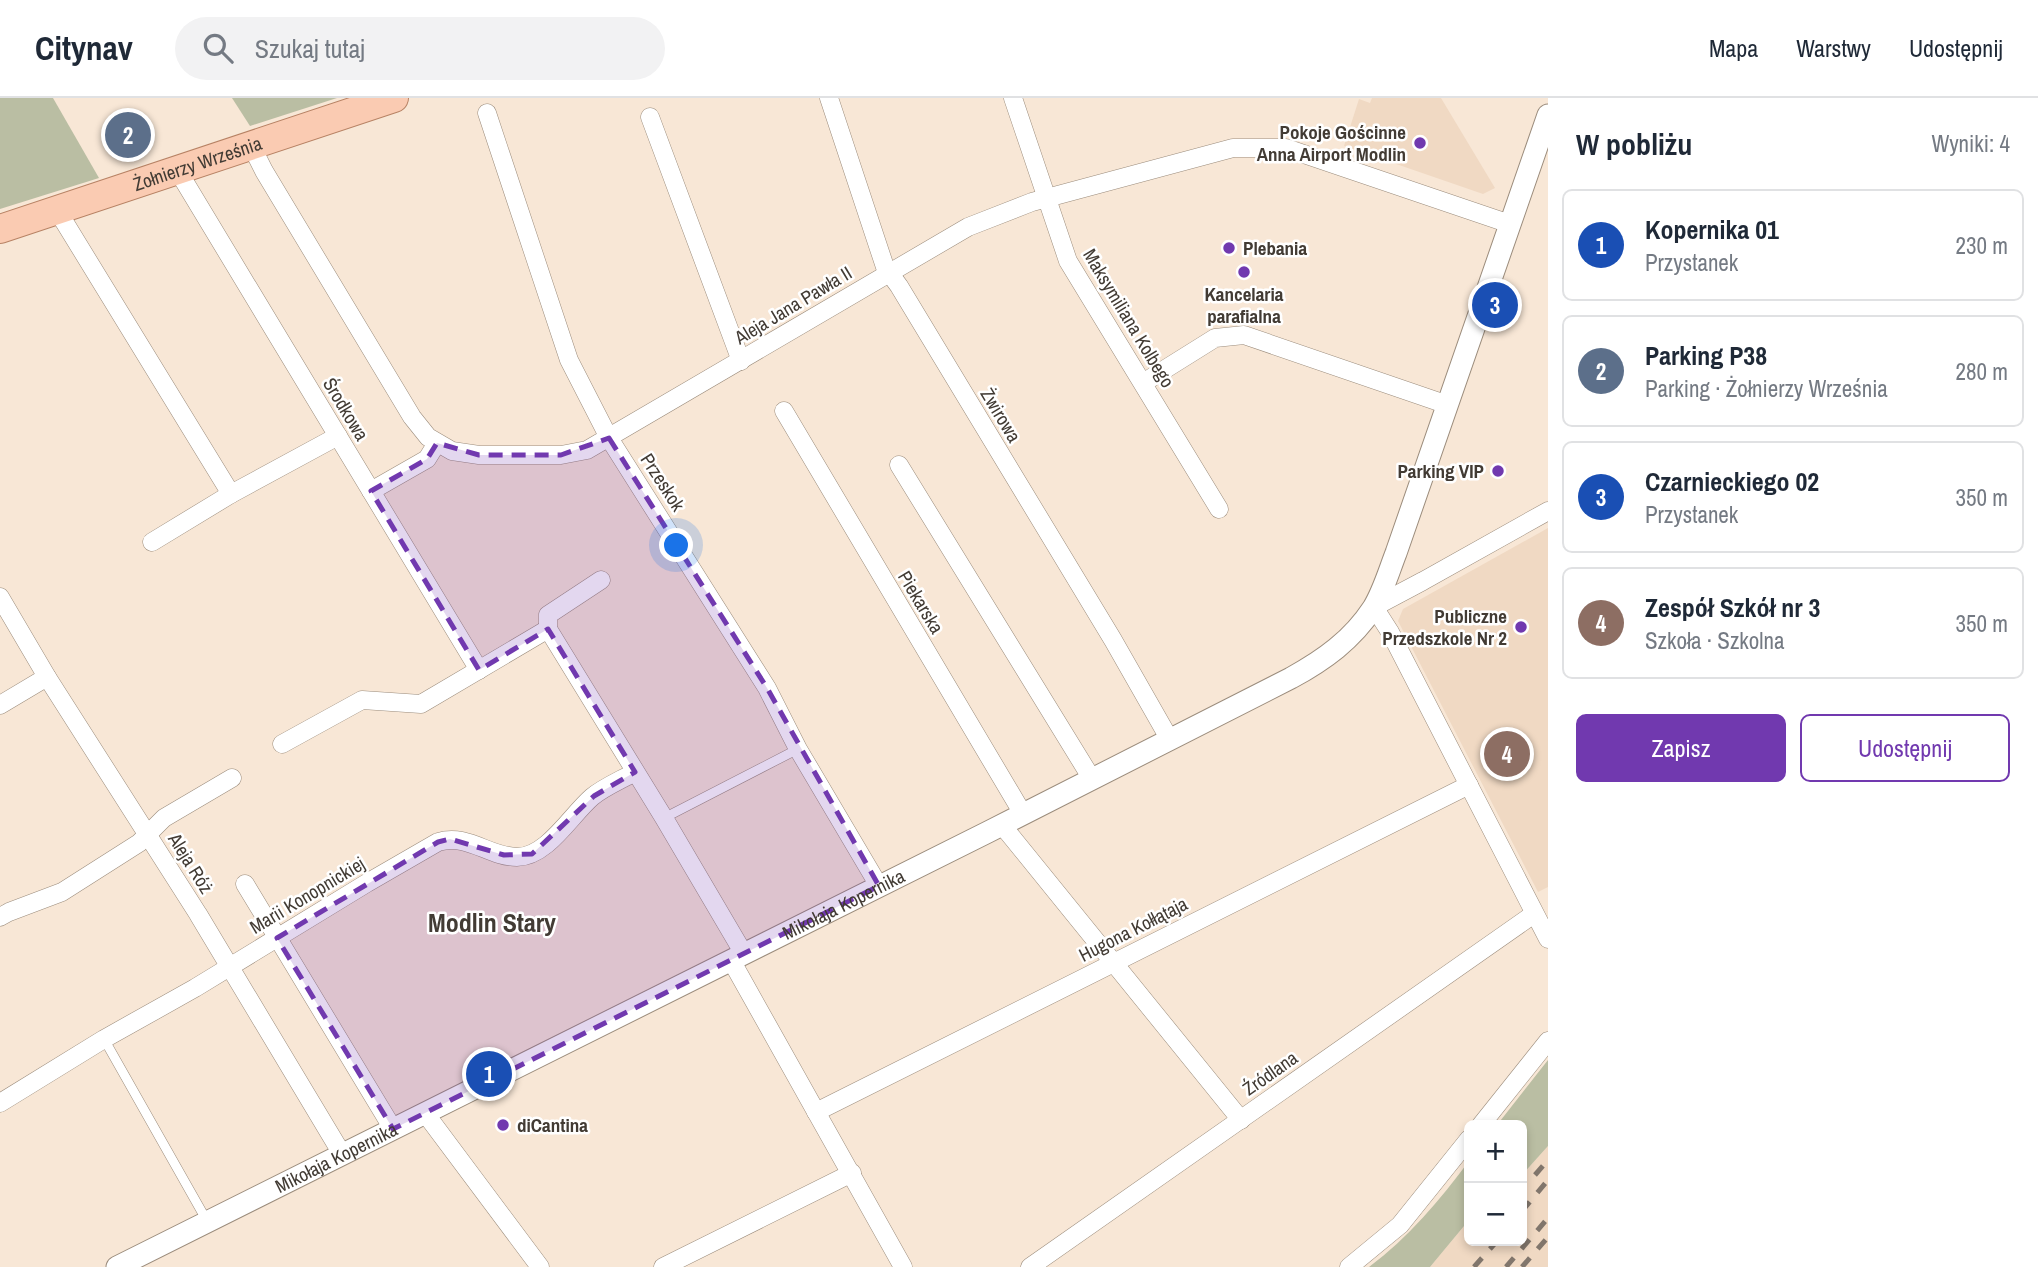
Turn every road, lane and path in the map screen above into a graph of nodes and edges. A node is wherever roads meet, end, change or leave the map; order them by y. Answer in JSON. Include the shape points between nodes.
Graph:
{"nodes":[{"id":1,"x":394,"y":98,"type":"edge"},
{"id":2,"x":829,"y":98,"type":"edge"},
{"id":3,"x":1013,"y":98,"type":"edge"},
{"id":4,"x":487,"y":113,"type":"dead end"},
{"id":5,"x":1548,"y":115,"type":"edge"},
{"id":6,"x":650,"y":117,"type":"dead end"},
{"id":7,"x":251,"y":145,"type":"junction"},
{"id":8,"x":178,"y":171,"type":"junction"},
{"id":9,"x":1046,"y":199,"type":"junction"},
{"id":10,"x":57,"y":210,"type":"junction"},
{"id":11,"x":1510,"y":224,"type":"junction"},
{"id":12,"x":0,"y":229,"type":"edge"},
{"id":13,"x":890,"y":273,"type":"junction"},
{"id":14,"x":741,"y":361,"type":"junction"},
{"id":15,"x":1143,"y":383,"type":"junction"},
{"id":16,"x":1448,"y":405,"type":"junction"},
{"id":17,"x":784,"y":411,"type":"dead end"},
{"id":18,"x":338,"y":436,"type":"junction"},
{"id":19,"x":610,"y":438,"type":"junction"},
{"id":20,"x":437,"y":443,"type":"junction"},
{"id":21,"x":899,"y":465,"type":"dead end"},
{"id":22,"x":371,"y":491,"type":"junction"},
{"id":23,"x":231,"y":494,"type":"junction"},
{"id":24,"x":1219,"y":509,"type":"dead end"},
{"id":25,"x":1548,"y":511,"type":"edge"},
{"id":26,"x":152,"y":541,"type":"dead end"},
{"id":27,"x":601,"y":580,"type":"dead end"},
{"id":28,"x":0,"y":597,"type":"edge"},
{"id":29,"x":1374,"y":607,"type":"junction"},
{"id":30,"x":548,"y":629,"type":"junction"},
{"id":31,"x":479,"y":670,"type":"junction"},
{"id":32,"x":47,"y":677,"type":"junction"},
{"id":33,"x":0,"y":705,"type":"edge"},
{"id":34,"x":1170,"y":740,"type":"junction"},
{"id":35,"x":282,"y":744,"type":"dead end"},
{"id":36,"x":798,"y":749,"type":"junction"},
{"id":37,"x":635,"y":772,"type":"junction"},
{"id":38,"x":232,"y":778,"type":"dead end"},
{"id":39,"x":1092,"y":779,"type":"junction"},
{"id":40,"x":1469,"y":785,"type":"junction"},
{"id":41,"x":1023,"y":814,"type":"junction"},
{"id":42,"x":664,"y":818,"type":"junction"},
{"id":43,"x":1002,"y":825,"type":"junction"},
{"id":44,"x":148,"y":834,"type":"junction"},
{"id":45,"x":245,"y":884,"type":"dead end"},
{"id":46,"x":879,"y":886,"type":"junction"},
{"id":47,"x":1534,"y":914,"type":"junction"},
{"id":48,"x":0,"y":917,"type":"edge"},
{"id":49,"x":277,"y":938,"type":"junction"},
{"id":50,"x":1548,"y":939,"type":"edge"},
{"id":51,"x":737,"y":957,"type":"junction"},
{"id":52,"x":1114,"y":962,"type":"junction"},
{"id":53,"x":229,"y":966,"type":"junction"},
{"id":54,"x":104,"y":1039,"type":"junction"},
{"id":55,"x":1548,"y":1041,"type":"edge"},
{"id":56,"x":0,"y":1103,"type":"edge"},
{"id":57,"x":816,"y":1112,"type":"junction"},
{"id":58,"x":425,"y":1113,"type":"junction"},
{"id":59,"x":1241,"y":1120,"type":"junction"},
{"id":60,"x":1485,"y":1120,"type":"edge"},
{"id":61,"x":393,"y":1129,"type":"junction"},
{"id":62,"x":1464,"y":1145,"type":"edge"},
{"id":63,"x":342,"y":1154,"type":"junction"},
{"id":64,"x":852,"y":1173,"type":"junction"},
{"id":65,"x":207,"y":1221,"type":"junction"},
{"id":66,"x":117,"y":1267,"type":"edge"},
{"id":67,"x":540,"y":1267,"type":"edge"},
{"id":68,"x":663,"y":1267,"type":"edge"},
{"id":69,"x":904,"y":1267,"type":"edge"},
{"id":70,"x":1030,"y":1267,"type":"edge"},
{"id":71,"x":1349,"y":1267,"type":"edge"}],
"edges":[{"from":1,"to":7,"type":"main road","name":"Żołnierzy Września"},
{"from":2,"to":13,"type":"street","name":"Żwirowa"},
{"from":3,"to":9,"type":"street","name":"Maksymiliana Kolbego"},
{"from":4,"to":19,"type":"street","name":"Przeskok","via":[[569,360]]},
{"from":5,"to":11,"type":"street","via":[[1529,181]]},
{"from":6,"to":14,"type":"street"},
{"from":7,"to":8,"type":"main road","name":"Żołnierzy Września"},
{"from":7,"to":20,"type":"street","name":"Aleja Jana Pawła II","via":[[412,417]]},
{"from":8,"to":10,"type":"main road","name":"Żołnierzy Września"},
{"from":8,"to":18,"type":"street","name":"Środkowa"},
{"from":9,"to":11,"type":"street","name":"Aleja Jana Pawła II","via":[[1233,148],[1286,148]]},
{"from":9,"to":13,"type":"street","name":"Aleja Jana Pawła II","via":[[968,227]]},
{"from":9,"to":15,"type":"street","name":"Maksymiliana Kolbego","via":[[1068,261]]},
{"from":10,"to":12,"type":"main road","name":"Żołnierzy Września"},
{"from":10,"to":23,"type":"street"},
{"from":11,"to":16,"type":"street"},
{"from":13,"to":14,"type":"street","name":"Aleja Jana Pawła II"},
{"from":13,"to":34,"type":"street","name":"Żwirowa"},
{"from":14,"to":19,"type":"street","name":"Aleja Jana Pawła II"},
{"from":15,"to":16,"type":"street","via":[[1215,338],[1244,335]]},
{"from":15,"to":24,"type":"street","name":"Maksymiliana Kolbego"},
{"from":16,"to":29,"type":"street"},
{"from":17,"to":41,"type":"street","name":"Piekarska"},
{"from":18,"to":22,"type":"street","name":"Środkowa"},
{"from":18,"to":23,"type":"street"},
{"from":19,"to":20,"type":"street","name":"Aleja Jana Pawła II","via":[[587,450],[561,455],[479,455],[452,451]]},
{"from":19,"to":36,"type":"street","name":"Przeskok","via":[[767,688]]},
{"from":20,"to":22,"type":"street","via":[[427,459]]},
{"from":21,"to":39,"type":"street"},
{"from":22,"to":31,"type":"street","name":"Środkowa"},
{"from":23,"to":26,"type":"street"},
{"from":25,"to":29,"type":"street","name":"Mikołaja Kopernika"},
{"from":27,"to":30,"type":"street","via":[[548,615]]},
{"from":28,"to":32,"type":"street","name":"Aleja Róż"},
{"from":29,"to":34,"type":"street","name":"Mikołaja Kopernika","via":[[1343,645],[1321,662]]},
{"from":29,"to":40,"type":"street"},
{"from":30,"to":31,"type":"street"},
{"from":30,"to":37,"type":"street"},
{"from":31,"to":35,"type":"street","via":[[421,704],[362,700]]},
{"from":32,"to":33,"type":"street"},
{"from":32,"to":44,"type":"street","name":"Aleja Róż"},
{"from":34,"to":39,"type":"street","name":"Mikołaja Kopernika"},
{"from":36,"to":42,"type":"lane"},
{"from":36,"to":46,"type":"street","name":"Przeskok"},
{"from":37,"to":42,"type":"street"},
{"from":37,"to":49,"type":"street","name":"Marii Konopnickiej","via":[[594,796],[532,854],[518,857],[461,841],[438,842]]},
{"from":38,"to":44,"type":"street","via":[[164,818]]},
{"from":39,"to":41,"type":"street","name":"Mikołaja Kopernika"},
{"from":40,"to":47,"type":"street"},
{"from":40,"to":52,"type":"street","name":"Hugona Kołłątaja"},
{"from":41,"to":43,"type":"street","name":"Mikołaja Kopernika"},
{"from":42,"to":51,"type":"street"},
{"from":43,"to":46,"type":"street","name":"Mikołaja Kopernika"},
{"from":43,"to":52,"type":"street"},
{"from":44,"to":48,"type":"street","via":[[62,892]]},
{"from":44,"to":53,"type":"street","name":"Aleja Róż"},
{"from":45,"to":49,"type":"street"},
{"from":46,"to":51,"type":"street","name":"Mikołaja Kopernika"},
{"from":47,"to":50,"type":"street"},
{"from":47,"to":59,"type":"street","name":"Źródlana"},
{"from":49,"to":53,"type":"street","name":"Marii Konopnickiej"},
{"from":49,"to":61,"type":"street"},
{"from":51,"to":57,"type":"street"},
{"from":51,"to":58,"type":"street","name":"Mikołaja Kopernika"},
{"from":52,"to":57,"type":"street","name":"Hugona Kołłątaja"},
{"from":52,"to":59,"type":"street"},
{"from":53,"to":54,"type":"street","name":"Marii Konopnickiej"},
{"from":53,"to":63,"type":"street","name":"Aleja Róż"},
{"from":54,"to":56,"type":"street","name":"Marii Konopnickiej"},
{"from":54,"to":65,"type":"lane"},
{"from":55,"to":60,"type":"street"},
{"from":57,"to":64,"type":"street"},
{"from":58,"to":61,"type":"street","name":"Mikołaja Kopernika"},
{"from":58,"to":67,"type":"street"},
{"from":59,"to":70,"type":"street","name":"Źródlana"},
{"from":61,"to":63,"type":"street","name":"Mikołaja Kopernika"},
{"from":62,"to":71,"type":"street","via":[[1400,1225]]},
{"from":63,"to":65,"type":"street","name":"Mikołaja Kopernika"},
{"from":64,"to":68,"type":"street"},
{"from":64,"to":69,"type":"street"},
{"from":65,"to":66,"type":"street","name":"Mikołaja Kopernika"}]}
